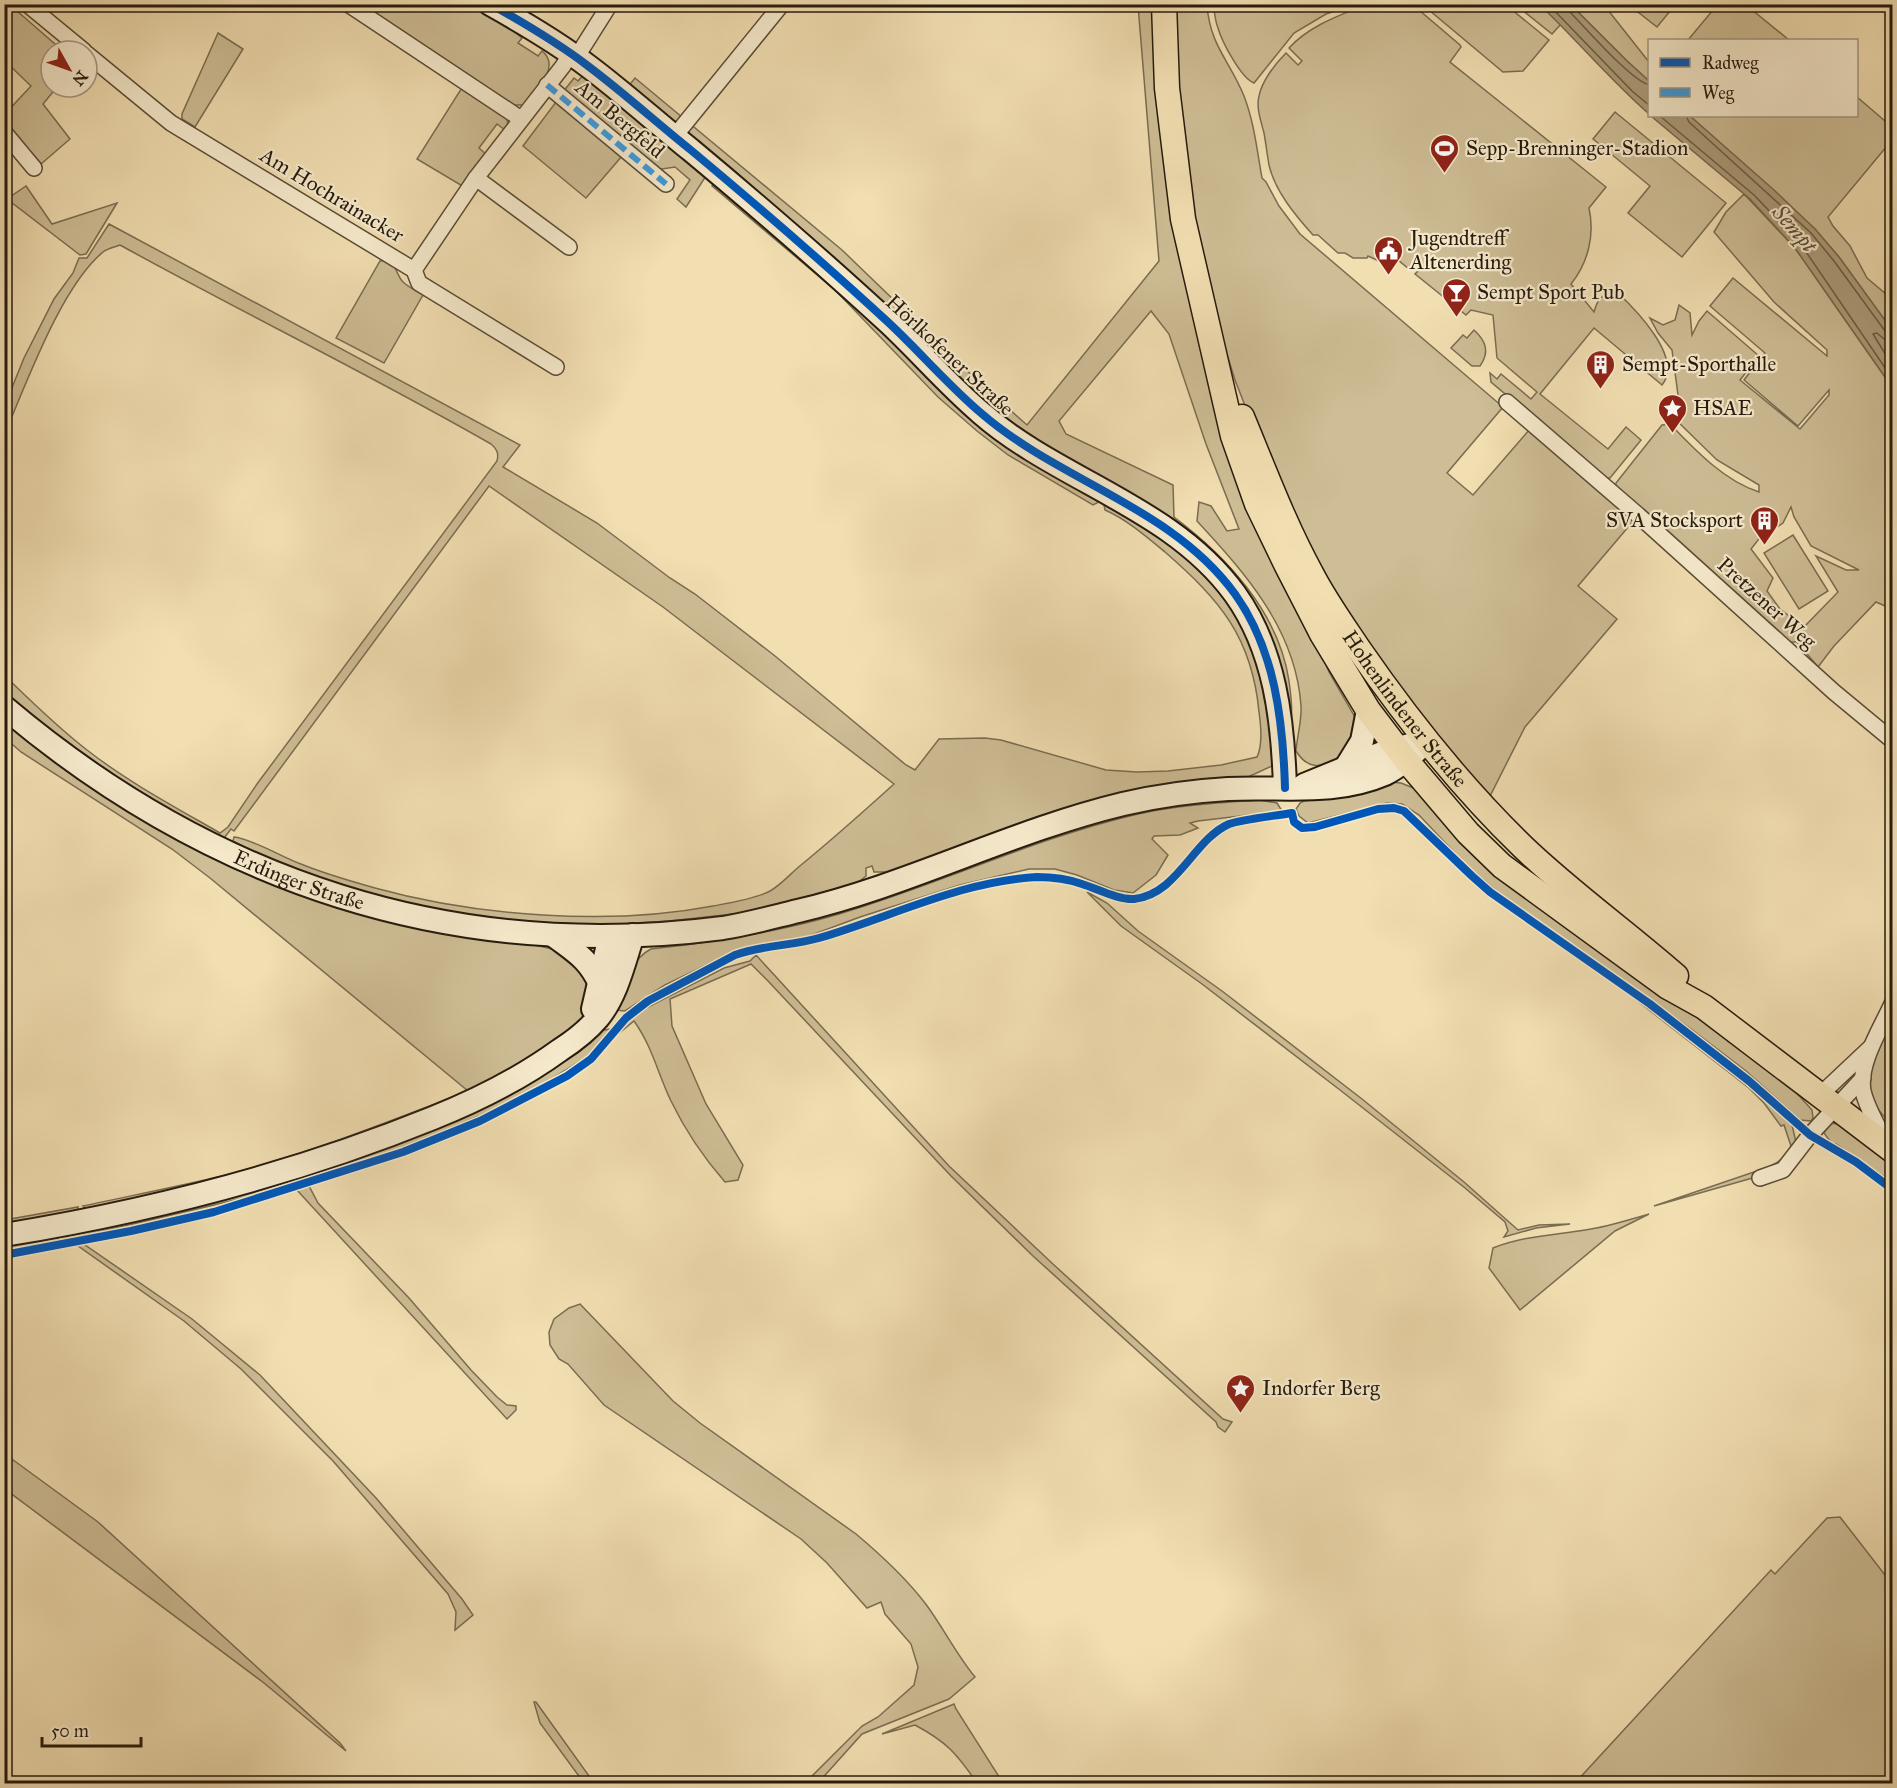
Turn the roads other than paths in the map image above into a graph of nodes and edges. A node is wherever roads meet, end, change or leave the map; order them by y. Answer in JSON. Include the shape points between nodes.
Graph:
{"nodes":[{"id":1,"x":27,"y":4,"type":"edge"},
{"id":2,"x":348,"y":4,"type":"edge"},
{"id":3,"x":490,"y":4,"type":"edge"},
{"id":4,"x":610,"y":4,"type":"edge"},
{"id":5,"x":782,"y":4,"type":"edge"},
{"id":6,"x":1164,"y":4,"type":"edge"},
{"id":7,"x":69,"y":39,"type":"edge"},
{"id":8,"x":573,"y":56,"type":"junction"},
{"id":9,"x":99,"y":64,"type":"edge"},
{"id":10,"x":547,"y":85,"type":"junction"},
{"id":11,"x":521,"y":119,"type":"junction"},
{"id":12,"x":4,"y":132,"type":"edge"},
{"id":13,"x":674,"y":137,"type":"junction"},
{"id":14,"x":34,"y":168,"type":"dead end"},
{"id":15,"x":476,"y":178,"type":"junction"},
{"id":16,"x":666,"y":184,"type":"dead end"},
{"id":17,"x":569,"y":247,"type":"dead end"},
{"id":18,"x":414,"y":270,"type":"junction"},
{"id":19,"x":1210,"y":333,"type":"junction"},
{"id":20,"x":556,"y":367,"type":"dead end"},
{"id":21,"x":1507,"y":402,"type":"dead end"},
{"id":22,"x":4,"y":707,"type":"edge"},
{"id":23,"x":1368,"y":710,"type":"junction"},
{"id":24,"x":1893,"y":740,"type":"edge"},
{"id":25,"x":1427,"y":741,"type":"junction"},
{"id":26,"x":1401,"y":755,"type":"junction"},
{"id":27,"x":1346,"y":767,"type":"junction"},
{"id":28,"x":1291,"y":788,"type":"junction"},
{"id":29,"x":553,"y":935,"type":"junction"},
{"id":30,"x":633,"y":935,"type":"junction"},
{"id":31,"x":610,"y":936,"type":"junction"},
{"id":32,"x":600,"y":984,"type":"junction"},
{"id":33,"x":1893,"y":1004,"type":"edge"},
{"id":34,"x":1704,"y":1007,"type":"junction"},
{"id":35,"x":581,"y":1035,"type":"junction"},
{"id":36,"x":1871,"y":1047,"type":"junction"},
{"id":37,"x":1863,"y":1078,"type":"junction"},
{"id":38,"x":1828,"y":1101,"type":"junction"},
{"id":39,"x":1891,"y":1149,"type":"edge"},
{"id":40,"x":1760,"y":1178,"type":"dead end"},
{"id":41,"x":4,"y":1235,"type":"edge"}],
"edges":[{"from":1,"to":7,"type":"street","name":"Am Hochrainacker"},
{"from":2,"to":11,"type":"street"},
{"from":3,"to":8,"type":"street","name":"Hörlkofener Straße"},
{"from":4,"to":8,"type":"street","name":"Am Bergfeld"},
{"from":5,"to":13,"type":"street"},
{"from":6,"to":19,"type":"main road","via":[[1167,88],[1179,192]]},
{"from":8,"to":10,"type":"street","name":"Am Bergfeld"},
{"from":8,"to":13,"type":"street","name":"Hörlkofener Straße"},
{"from":9,"to":18,"type":"street","name":"Am Hochrainacker","via":[[171,123]]},
{"from":10,"to":11,"type":"street","name":"Am Bergfeld"},
{"from":10,"to":16,"type":"street","name":"Am Bergfeld"},
{"from":11,"to":15,"type":"street","name":"Am Bergfeld"},
{"from":12,"to":14,"type":"street"},
{"from":13,"to":28,"type":"street","name":"Hörlkofener Straße","via":[[809,249],[981,414],[1136,509],[1181,540],[1216,572],[1247,612],[1269,661]]},
{"from":15,"to":17,"type":"street"},
{"from":15,"to":18,"type":"street","name":"Am Bergfeld"},
{"from":18,"to":20,"type":"street","name":"Am Hochrainacker","via":[[419,283]]},
{"from":19,"to":23,"type":"main road","name":"Hohenlindener Straße","via":[[1233,436],[1257,504],[1322,634]]},
{"from":19,"to":25,"type":"main road","name":"Hohenlindener Straße","via":[[1272,489],[1312,576]]},
{"from":21,"to":24,"type":"street","name":"Pretzener Weg"},
{"from":22,"to":29,"type":"street","name":"Erdinger Straße","via":[[128,799],[218,849],[271,872],[327,893],[405,914]]},
{"from":23,"to":26,"type":"main road","name":"Hohenlindener Straße"},
{"from":23,"to":27,"type":"street","via":[[1362,741]]},
{"from":25,"to":26,"type":"street"},
{"from":25,"to":34,"type":"main road","name":"Hohenlindener Straße","via":[[1522,846],[1651,954]]},
{"from":26,"to":27,"type":"street"},
{"from":26,"to":28,"type":"street","name":"Erdinger Straße","via":[[1385,774],[1339,788]]},
{"from":26,"to":34,"type":"main road","name":"Hohenlindener Straße","via":[[1502,866],[1668,987]]},
{"from":27,"to":28,"type":"street"},
{"from":28,"to":30,"type":"street","name":"Erdinger Straße","via":[[1216,790],[1122,805],[1051,825],[873,890],[801,911],[726,927]]},
{"from":29,"to":31,"type":"street","name":"Erdinger Straße"},
{"from":29,"to":32,"type":"street","via":[[592,967]]},
{"from":30,"to":31,"type":"street","name":"Erdinger Straße"},
{"from":30,"to":35,"type":"street","via":[[614,989],[599,1017]]},
{"from":31,"to":32,"type":"street"},
{"from":32,"to":35,"type":"street"},
{"from":33,"to":36,"type":"street"},
{"from":34,"to":38,"type":"main road","name":"Hohenlindener Straße"},
{"from":35,"to":41,"type":"street","via":[[535,1069],[484,1097],[300,1167],[137,1209]]},
{"from":36,"to":37,"type":"street"},
{"from":36,"to":38,"type":"street"},
{"from":37,"to":38,"type":"street"},
{"from":37,"to":39,"type":"street","via":[[1865,1097]]},
{"from":38,"to":39,"type":"main road","name":"Hohenlindener Straße"},
{"from":38,"to":40,"type":"street","via":[[1810,1135],[1784,1170]]}]}
